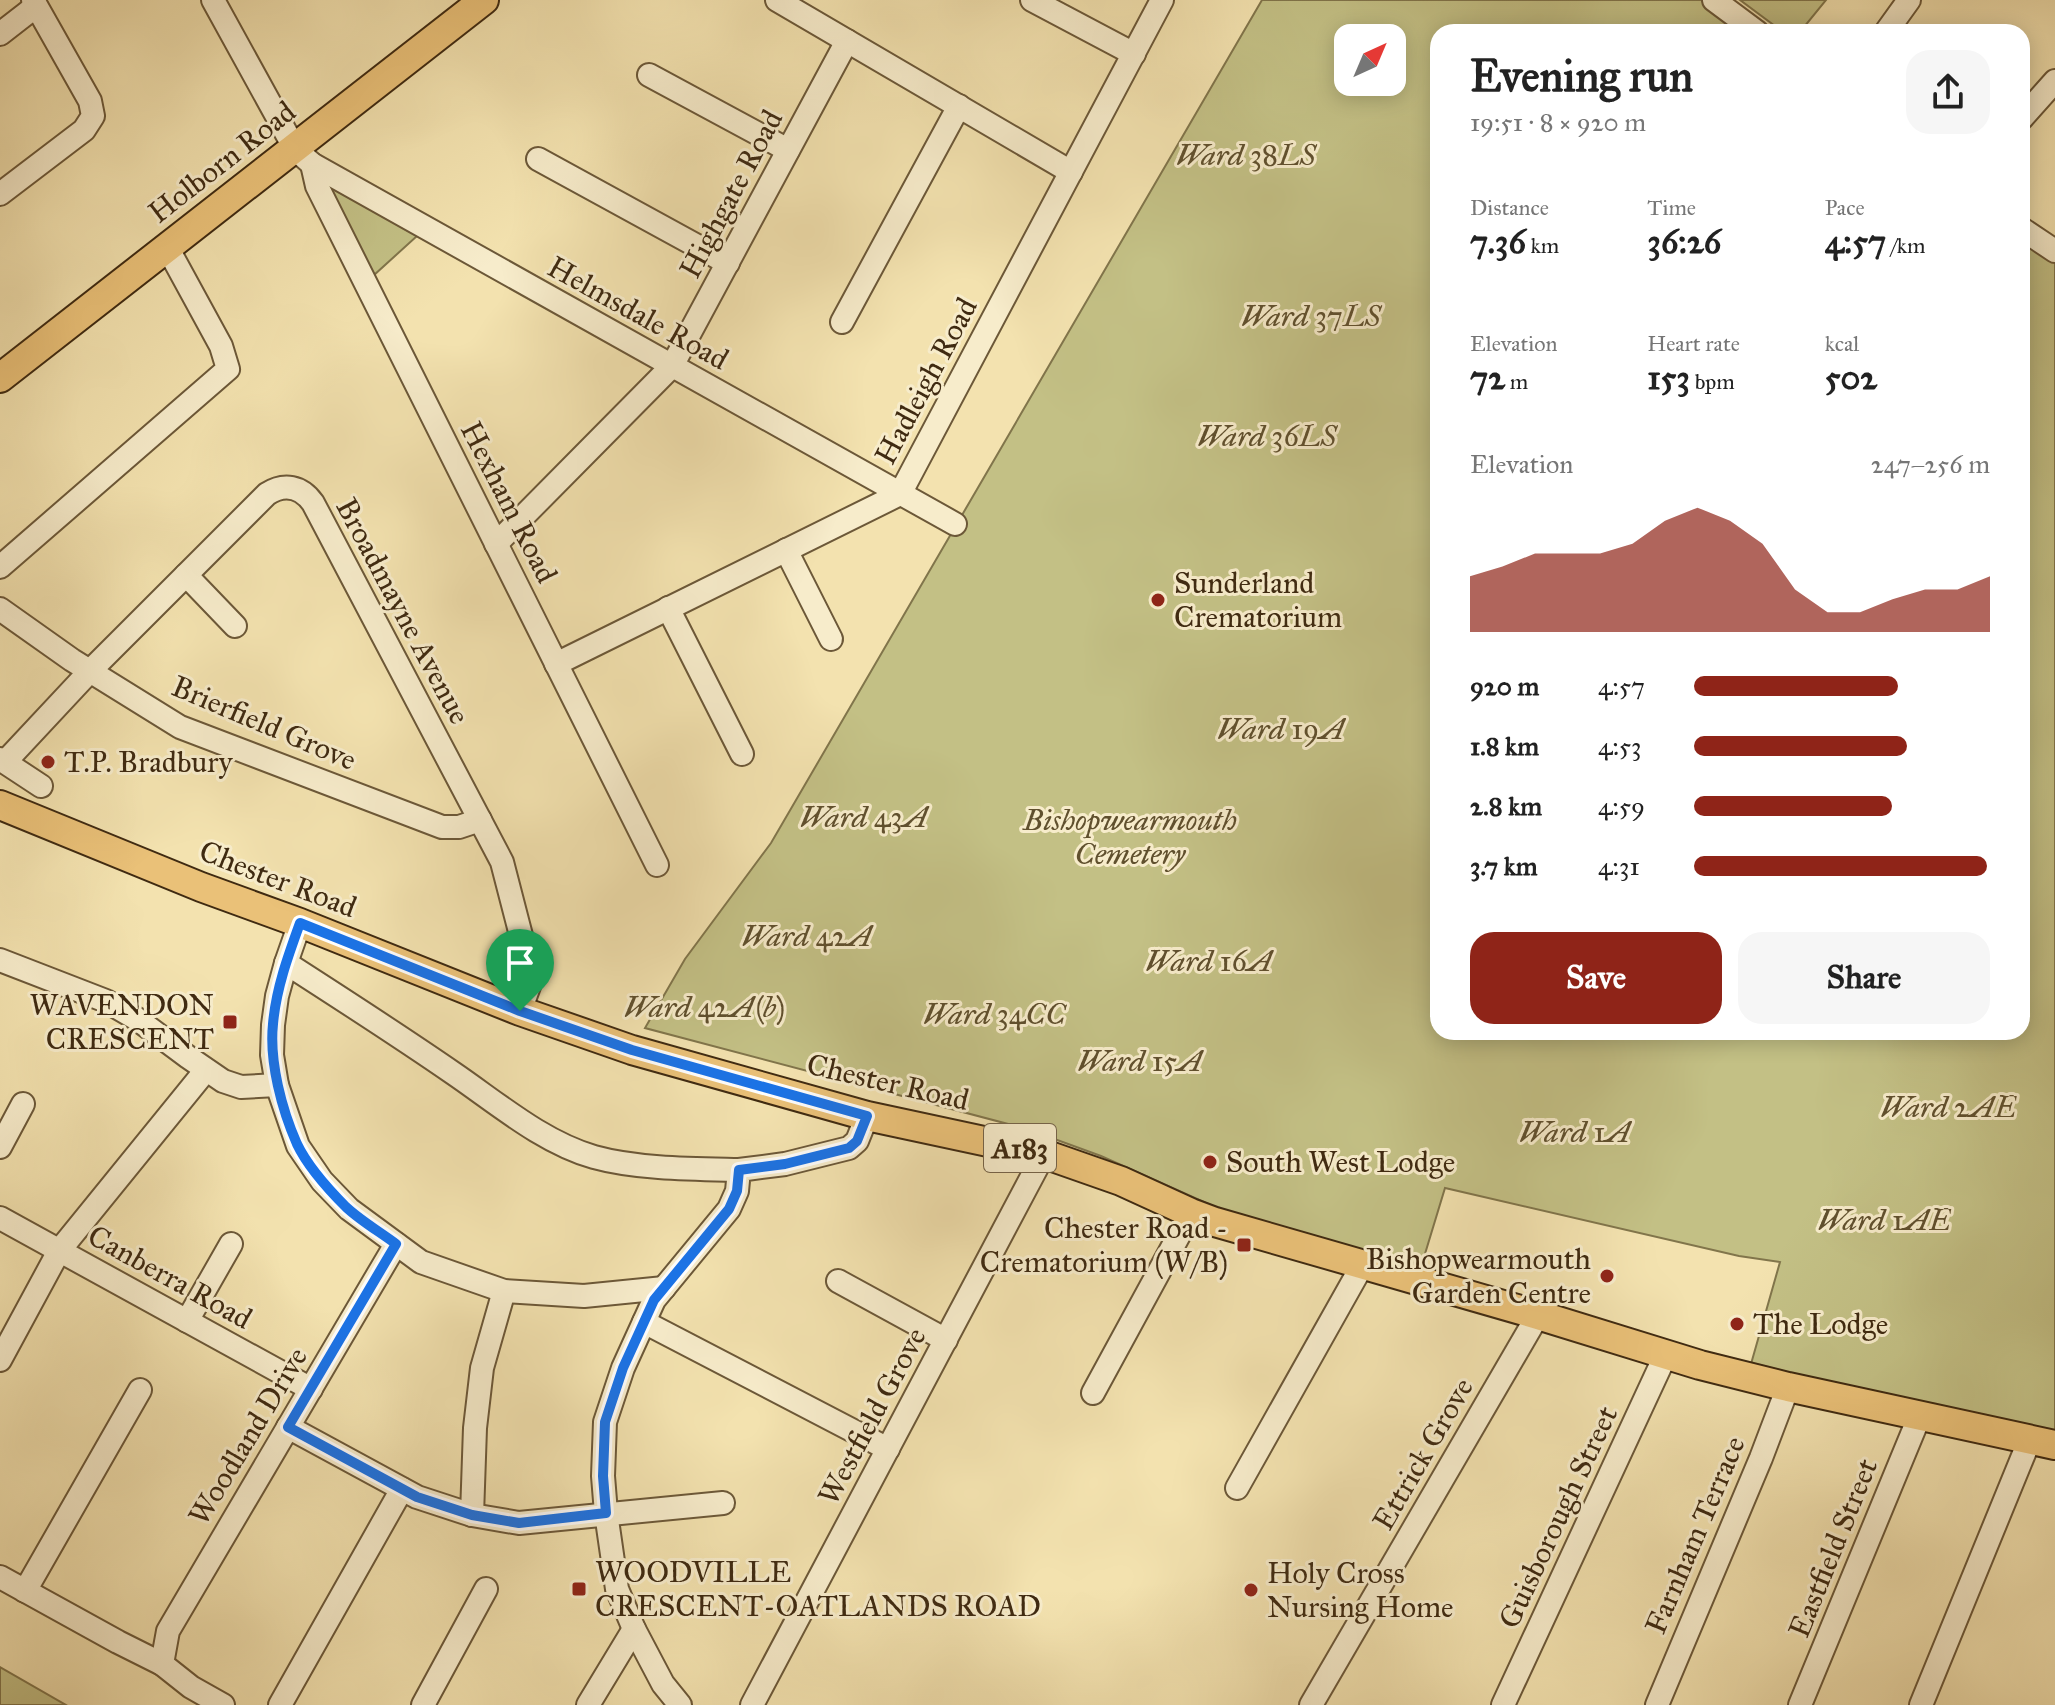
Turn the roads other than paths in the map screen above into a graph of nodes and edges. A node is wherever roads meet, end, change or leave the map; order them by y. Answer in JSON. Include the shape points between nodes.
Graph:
{"nodes":[{"id":1,"x":213,"y":0,"type":"edge"},
{"id":2,"x":484,"y":0,"type":"edge"},
{"id":3,"x":777,"y":0,"type":"edge"},
{"id":4,"x":1032,"y":0,"type":"edge"},
{"id":5,"x":1162,"y":0,"type":"edge"},
{"id":6,"x":1714,"y":0,"type":"edge"},
{"id":7,"x":1909,"y":0,"type":"edge"},
{"id":8,"x":35,"y":3,"type":"edge"},
{"id":9,"x":1746,"y":24,"type":"edge"},
{"id":10,"x":1892,"y":24,"type":"edge"},
{"id":11,"x":0,"y":34,"type":"edge"},
{"id":12,"x":847,"y":41,"type":"junction"},
{"id":13,"x":1134,"y":54,"type":"junction"},
{"id":14,"x":649,"y":75,"type":"dead end"},
{"id":15,"x":2055,"y":81,"type":"edge"},
{"id":16,"x":959,"y":106,"type":"junction"},
{"id":17,"x":2030,"y":109,"type":"edge"},
{"id":18,"x":788,"y":150,"type":"junction"},
{"id":19,"x":304,"y":156,"type":"junction"},
{"id":20,"x":538,"y":159,"type":"dead end"},
{"id":21,"x":1071,"y":172,"type":"junction"},
{"id":22,"x":0,"y":194,"type":"edge"},
{"id":23,"x":2030,"y":234,"type":"edge"},
{"id":24,"x":167,"y":247,"type":"junction"},
{"id":25,"x":2055,"y":251,"type":"edge"},
{"id":26,"x":728,"y":263,"type":"junction"},
{"id":27,"x":842,"y":322,"type":"dead end"},
{"id":28,"x":4,"y":365,"type":"edge"},
{"id":29,"x":672,"y":366,"type":"junction"},
{"id":30,"x":900,"y":494,"type":"junction"},
{"id":31,"x":955,"y":524,"type":"dead end"},
{"id":32,"x":496,"y":544,"type":"junction"},
{"id":33,"x":786,"y":550,"type":"junction"},
{"id":34,"x":0,"y":567,"type":"edge"},
{"id":35,"x":186,"y":575,"type":"junction"},
{"id":36,"x":668,"y":608,"type":"junction"},
{"id":37,"x":0,"y":609,"type":"edge"},
{"id":38,"x":235,"y":626,"type":"dead end"},
{"id":39,"x":831,"y":639,"type":"dead end"},
{"id":40,"x":556,"y":664,"type":"junction"},
{"id":41,"x":93,"y":667,"type":"junction"},
{"id":42,"x":742,"y":754,"type":"dead end"},
{"id":43,"x":2,"y":761,"type":"edge"},
{"id":44,"x":41,"y":786,"type":"dead end"},
{"id":45,"x":0,"y":805,"type":"edge"},
{"id":46,"x":480,"y":820,"type":"junction"},
{"id":47,"x":657,"y":865,"type":"dead end"},
{"id":48,"x":300,"y":923,"type":"junction"},
{"id":49,"x":0,"y":960,"type":"edge"},
{"id":50,"x":286,"y":963,"type":"junction"},
{"id":51,"x":520,"y":1011,"type":"junction"},
{"id":52,"x":206,"y":1070,"type":"junction"},
{"id":53,"x":277,"y":1085,"type":"junction"},
{"id":54,"x":23,"y":1104,"type":"dead end"},
{"id":55,"x":867,"y":1116,"type":"junction"},
{"id":56,"x":0,"y":1147,"type":"edge"},
{"id":57,"x":1044,"y":1154,"type":"junction"},
{"id":58,"x":739,"y":1170,"type":"junction"},
{"id":59,"x":1191,"y":1213,"type":"junction"},
{"id":60,"x":0,"y":1218,"type":"edge"},
{"id":61,"x":231,"y":1244,"type":"dead end"},
{"id":62,"x":396,"y":1244,"type":"junction"},
{"id":63,"x":59,"y":1251,"type":"junction"},
{"id":64,"x":1363,"y":1264,"type":"junction"},
{"id":65,"x":838,"y":1281,"type":"dead end"},
{"id":66,"x":664,"y":1288,"type":"junction"},
{"id":67,"x":504,"y":1291,"type":"junction"},
{"id":68,"x":1538,"y":1315,"type":"junction"},
{"id":69,"x":187,"y":1321,"type":"junction"},
{"id":70,"x":644,"y":1322,"type":"junction"},
{"id":71,"x":946,"y":1340,"type":"junction"},
{"id":72,"x":1666,"y":1354,"type":"junction"},
{"id":73,"x":0,"y":1360,"type":"edge"},
{"id":74,"x":1788,"y":1387,"type":"junction"},
{"id":75,"x":311,"y":1389,"type":"junction"},
{"id":76,"x":140,"y":1390,"type":"dead end"},
{"id":77,"x":1093,"y":1393,"type":"dead end"},
{"id":78,"x":1920,"y":1415,"type":"junction"},
{"id":79,"x":288,"y":1427,"type":"junction"},
{"id":80,"x":2043,"y":1442,"type":"edge"},
{"id":81,"x":888,"y":1449,"type":"junction"},
{"id":82,"x":1237,"y":1488,"type":"dead end"},
{"id":83,"x":402,"y":1489,"type":"junction"},
{"id":84,"x":723,"y":1503,"type":"dead end"},
{"id":85,"x":606,"y":1513,"type":"junction"},
{"id":86,"x":472,"y":1515,"type":"junction"},
{"id":87,"x":0,"y":1577,"type":"edge"},
{"id":88,"x":486,"y":1589,"type":"dead end"},
{"id":89,"x":25,"y":1591,"type":"junction"},
{"id":90,"x":634,"y":1629,"type":"junction"},
{"id":91,"x":162,"y":1664,"type":"junction"},
{"id":92,"x":1313,"y":1704,"type":"edge"},
{"id":93,"x":223,"y":1705,"type":"edge"},
{"id":94,"x":280,"y":1705,"type":"edge"},
{"id":95,"x":423,"y":1705,"type":"edge"},
{"id":96,"x":588,"y":1705,"type":"edge"},
{"id":97,"x":680,"y":1705,"type":"edge"},
{"id":98,"x":752,"y":1705,"type":"edge"},
{"id":99,"x":1503,"y":1705,"type":"edge"},
{"id":100,"x":1657,"y":1705,"type":"edge"},
{"id":101,"x":1800,"y":1705,"type":"edge"},
{"id":102,"x":1921,"y":1705,"type":"edge"}],
"edges":[{"from":1,"to":19,"type":"street","name":"Hexham Road"},
{"from":2,"to":19,"type":"main road","name":"Holborn Road"},
{"from":3,"to":12,"type":"street"},
{"from":4,"to":13,"type":"street"},
{"from":5,"to":13,"type":"street","name":"Hadleigh Road"},
{"from":6,"to":9,"type":"street"},
{"from":7,"to":10,"type":"street"},
{"from":8,"to":11,"type":"street"},
{"from":8,"to":22,"type":"street","via":[[90,101],[93,116],[84,130]]},
{"from":12,"to":16,"type":"street"},
{"from":12,"to":18,"type":"street","name":"Highgate Road"},
{"from":13,"to":21,"type":"street","name":"Hadleigh Road"},
{"from":14,"to":18,"type":"street"},
{"from":15,"to":17,"type":"street"},
{"from":16,"to":21,"type":"street"},
{"from":16,"to":27,"type":"street"},
{"from":18,"to":26,"type":"street","name":"Highgate Road"},
{"from":19,"to":24,"type":"main road","name":"Holborn Road"},
{"from":19,"to":29,"type":"street","name":"Helmsdale Road"},
{"from":19,"to":32,"type":"street","name":"Hexham Road"},
{"from":20,"to":26,"type":"street"},
{"from":21,"to":30,"type":"street","name":"Hadleigh Road"},
{"from":23,"to":25,"type":"street"},
{"from":24,"to":28,"type":"main road","name":"Holborn Road"},
{"from":24,"to":34,"type":"street","via":[[221,346],[228,369]]},
{"from":26,"to":29,"type":"street","name":"Highgate Road"},
{"from":29,"to":30,"type":"street","name":"Helmsdale Road"},
{"from":29,"to":32,"type":"street","name":"Highgate Road"},
{"from":30,"to":31,"type":"street","name":"Helmsdale Road"},
{"from":30,"to":33,"type":"street","name":"Hadleigh Road"},
{"from":32,"to":40,"type":"street","name":"Hexham Road"},
{"from":33,"to":36,"type":"street","name":"Hadleigh Road"},
{"from":33,"to":39,"type":"street"},
{"from":35,"to":38,"type":"street"},
{"from":35,"to":41,"type":"street","name":"Broadmayne Avenue"},
{"from":35,"to":46,"type":"street","name":"Broadmayne Avenue","via":[[267,494],[286,487],[308,496]]},
{"from":36,"to":40,"type":"street","name":"Hadleigh Road"},
{"from":36,"to":42,"type":"street"},
{"from":37,"to":41,"type":"street","name":"Brierfield Grove"},
{"from":40,"to":47,"type":"street","name":"Hexham Road"},
{"from":41,"to":43,"type":"street"},
{"from":41,"to":46,"type":"street","name":"Brierfield Grove","via":[[180,727],[442,827]]},
{"from":43,"to":44,"type":"street"},
{"from":45,"to":48,"type":"main road","name":"Chester Road","number":"A183"},
{"from":46,"to":51,"type":"street","name":"Broadmayne Avenue","via":[[502,862],[532,978]]},
{"from":48,"to":50,"type":"street"},
{"from":48,"to":51,"type":"main road","name":"Chester Road","number":"A183"},
{"from":49,"to":52,"type":"street","via":[[106,1001]]},
{"from":50,"to":53,"type":"street","via":[[273,1025]]},
{"from":50,"to":58,"type":"street","via":[[565,1146],[621,1162]]},
{"from":51,"to":55,"type":"main road","name":"Chester Road","number":"A183","via":[[632,1050]]},
{"from":52,"to":53,"type":"street","via":[[241,1087]]},
{"from":52,"to":63,"type":"street"},
{"from":53,"to":62,"type":"street","via":[[298,1146],[322,1181]]},
{"from":54,"to":56,"type":"street"},
{"from":55,"to":57,"type":"main road","name":"Chester Road","number":"A183"},
{"from":55,"to":58,"type":"street","via":[[849,1148]]},
{"from":57,"to":59,"type":"main road","name":"Chester Road","number":"A183"},
{"from":57,"to":71,"type":"street","name":"Westfield Grove"},
{"from":58,"to":66,"type":"street","via":[[733,1203]]},
{"from":59,"to":64,"type":"main road","name":"Chester Road","number":"A183"},
{"from":59,"to":77,"type":"street"},
{"from":60,"to":63,"type":"street","name":"Canberra Road"},
{"from":61,"to":69,"type":"street"},
{"from":62,"to":67,"type":"street","via":[[421,1262]]},
{"from":62,"to":75,"type":"street","name":"Woodland Drive"},
{"from":63,"to":69,"type":"street","name":"Canberra Road"},
{"from":63,"to":73,"type":"street"},
{"from":64,"to":68,"type":"main road","name":"Chester Road","number":"A183"},
{"from":64,"to":82,"type":"street"},
{"from":65,"to":71,"type":"street"},
{"from":66,"to":67,"type":"street","via":[[584,1296]]},
{"from":66,"to":70,"type":"street"},
{"from":67,"to":86,"type":"street","via":[[482,1368]]},
{"from":68,"to":72,"type":"main road","name":"Chester Road","number":"A183"},
{"from":68,"to":92,"type":"street","name":"Ettrick Grove"},
{"from":69,"to":75,"type":"street","name":"Canberra Road"},
{"from":70,"to":81,"type":"street"},
{"from":70,"to":85,"type":"street","via":[[605,1422]]},
{"from":71,"to":81,"type":"street","name":"Westfield Grove"},
{"from":72,"to":74,"type":"main road","name":"Chester Road","number":"A183"},
{"from":72,"to":99,"type":"street","name":"Guisborough Street"},
{"from":74,"to":78,"type":"main road","name":"Chester Road","number":"A183"},
{"from":74,"to":100,"type":"street","name":"Farnham Terrace"},
{"from":75,"to":79,"type":"street","name":"Woodland Drive"},
{"from":76,"to":89,"type":"street"},
{"from":78,"to":80,"type":"main road","name":"Chester Road","number":"A183"},
{"from":78,"to":101,"type":"street","name":"Eastfield Street"},
{"from":79,"to":83,"type":"street"},
{"from":79,"to":91,"type":"street","name":"Woodland Drive","via":[[168,1631]]},
{"from":80,"to":102,"type":"street"},
{"from":81,"to":98,"type":"street","name":"Westfield Grove"},
{"from":83,"to":86,"type":"street"},
{"from":83,"to":94,"type":"street"},
{"from":84,"to":85,"type":"street"},
{"from":85,"to":86,"type":"street","via":[[519,1523]]},
{"from":85,"to":90,"type":"street","via":[[617,1589]]},
{"from":87,"to":89,"type":"street"},
{"from":88,"to":95,"type":"street"},
{"from":89,"to":91,"type":"street"},
{"from":90,"to":96,"type":"street"},
{"from":90,"to":97,"type":"street"},
{"from":91,"to":93,"type":"street"}]}
